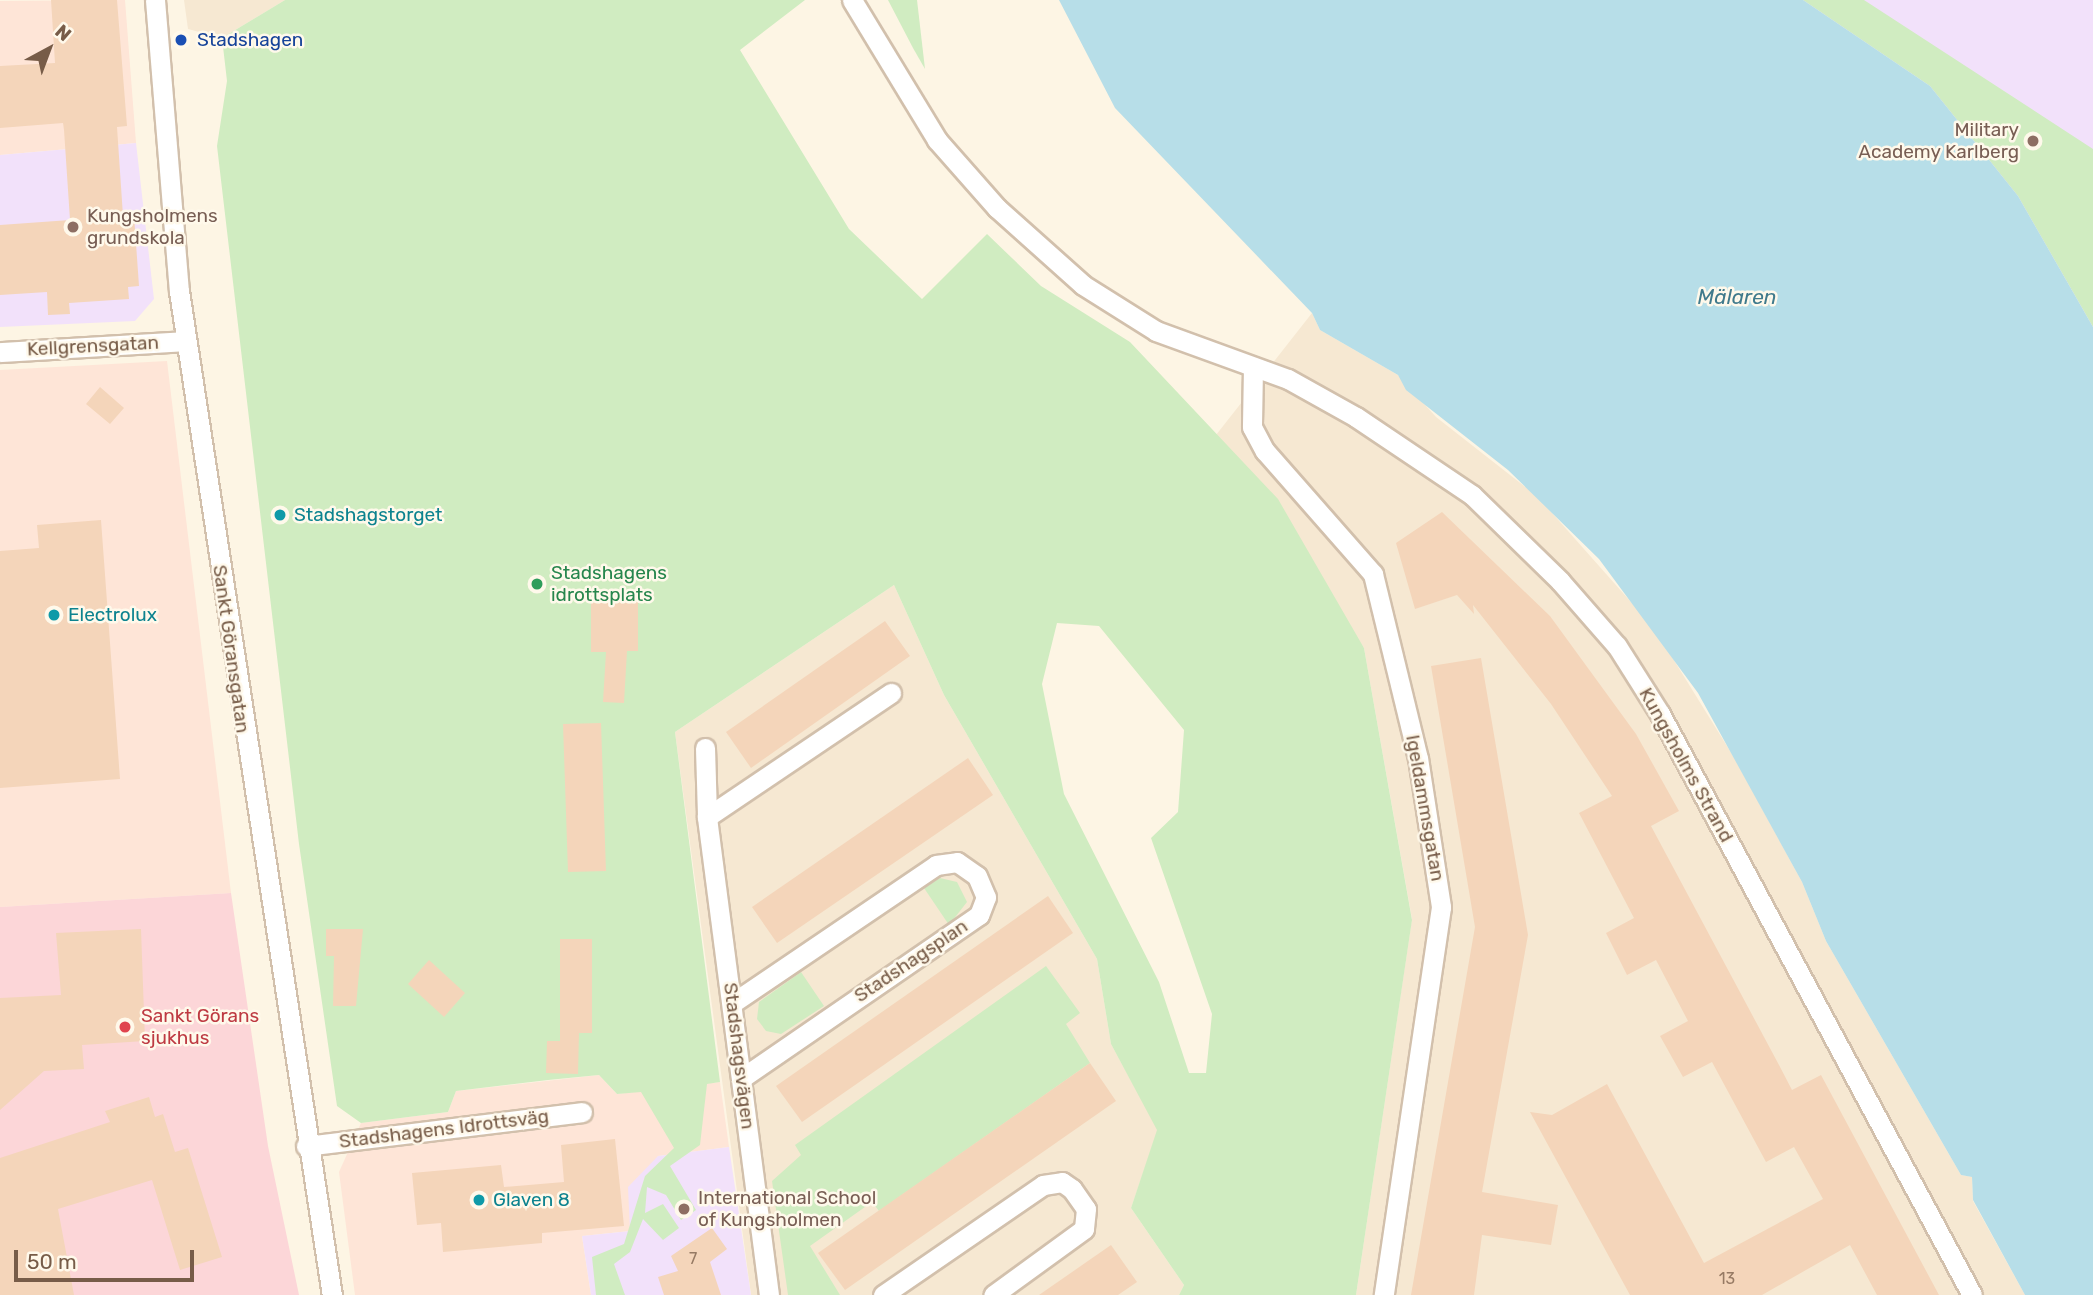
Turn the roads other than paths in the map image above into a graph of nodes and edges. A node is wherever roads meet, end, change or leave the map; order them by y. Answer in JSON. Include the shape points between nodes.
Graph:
{"nodes":[{"id":1,"x":155,"y":0,"type":"edge"},
{"id":2,"x":852,"y":0,"type":"edge"},
{"id":3,"x":186,"y":341,"type":"junction"},
{"id":4,"x":0,"y":352,"type":"edge"},
{"id":5,"x":1253,"y":367,"type":"junction"},
{"id":6,"x":891,"y":693,"type":"dead end"},
{"id":7,"x":705,"y":748,"type":"dead end"},
{"id":8,"x":707,"y":817,"type":"junction"},
{"id":9,"x":734,"y":1002,"type":"junction"},
{"id":10,"x":743,"y":1077,"type":"junction"},
{"id":11,"x":582,"y":1112,"type":"dead end"},
{"id":12,"x":306,"y":1146,"type":"junction"},
{"id":13,"x":332,"y":1295,"type":"edge"},
{"id":14,"x":769,"y":1295,"type":"edge"},
{"id":15,"x":883,"y":1295,"type":"edge"},
{"id":16,"x":993,"y":1295,"type":"edge"},
{"id":17,"x":1384,"y":1295,"type":"edge"},
{"id":18,"x":1972,"y":1295,"type":"edge"}],
"edges":[{"from":1,"to":3,"type":"street","name":"Sankt Göransgatan"},
{"from":2,"to":5,"type":"street","name":"Kungsholms Strand","via":[[912,107],[1035,245],[1156,331]]},
{"from":3,"to":4,"type":"street","name":"Kellgrensgatan"},
{"from":3,"to":12,"type":"street","name":"Sankt Göransgatan"},
{"from":5,"to":17,"type":"street","name":"Igeldammsgatan","via":[[1252,427],[1265,451],[1373,574],[1418,758],[1441,907]]},
{"from":5,"to":18,"type":"street","name":"Kungsholms Strand","via":[[1305,387],[1472,495],[1524,540],[1617,646],[1660,714]]},
{"from":6,"to":8,"type":"street"},
{"from":7,"to":8,"type":"street","name":"Stadshagsvägen"},
{"from":8,"to":9,"type":"street","name":"Stadshagsvägen"},
{"from":9,"to":10,"type":"street","name":"Stadshagsvägen"},
{"from":9,"to":10,"type":"street","name":"Stadshagsplan","via":[[936,865],[957,862],[977,876],[986,897],[979,915]]},
{"from":10,"to":14,"type":"street","name":"Stadshagsvägen"},
{"from":11,"to":12,"type":"street","name":"Stadshagens Idrottsväg"},
{"from":12,"to":13,"type":"street","name":"Sankt Göransgatan"},
{"from":15,"to":16,"type":"street","via":[[1043,1185],[1062,1182],[1086,1209],[1084,1228]]}]}
